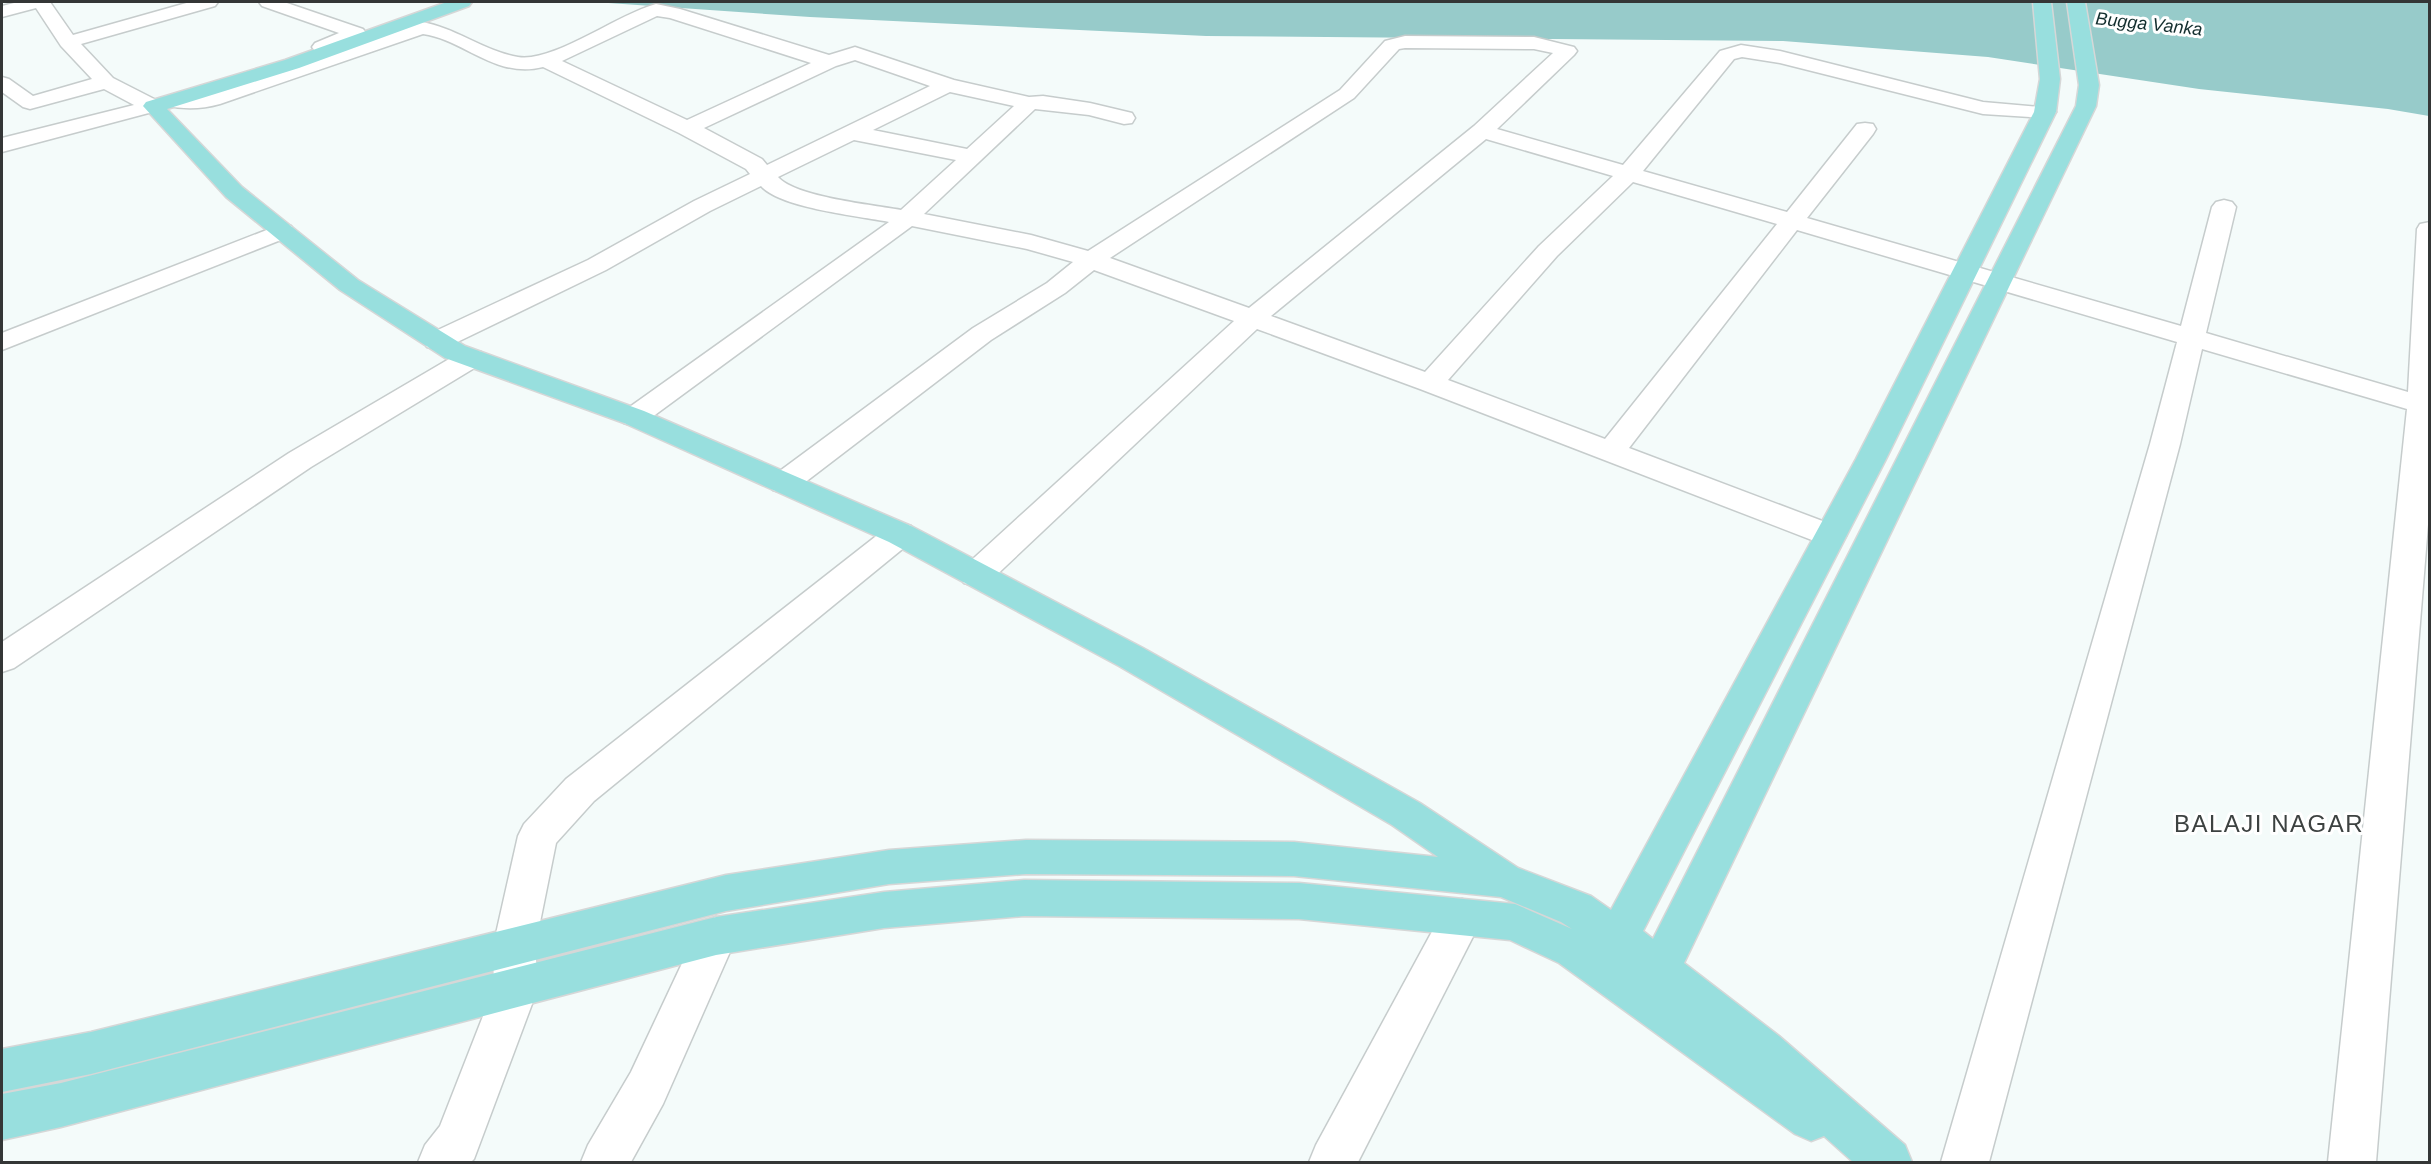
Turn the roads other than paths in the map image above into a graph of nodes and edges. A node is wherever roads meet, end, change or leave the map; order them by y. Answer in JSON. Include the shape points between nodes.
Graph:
{"nodes":[{"id":1,"x":36,"y":2,"type":"edge"},
{"id":2,"x":41,"y":2,"type":"edge"},
{"id":3,"x":209,"y":2,"type":"edge"},
{"id":4,"x":268,"y":2,"type":"edge"},
{"id":5,"x":463,"y":2,"type":"edge"},
{"id":6,"x":2042,"y":2,"type":"edge"},
{"id":7,"x":2076,"y":2,"type":"edge"},
{"id":8,"x":2,"y":12,"type":"edge"},
{"id":9,"x":68,"y":42,"type":"junction"},
{"id":10,"x":545,"y":60,"type":"junction"},
{"id":11,"x":829,"y":62,"type":"junction"},
{"id":12,"x":106,"y":82,"type":"junction"},
{"id":13,"x":2,"y":83,"type":"edge"},
{"id":14,"x":948,"y":85,"type":"junction"},
{"id":15,"x":1029,"y":103,"type":"junction"},
{"id":16,"x":163,"y":104,"type":"junction"},
{"id":17,"x":2045,"y":112,"type":"junction"},
{"id":18,"x":1124,"y":118,"type":"dead end"},
{"id":19,"x":687,"y":128,"type":"junction"},
{"id":20,"x":1865,"y":129,"type":"dead end"},
{"id":21,"x":1482,"y":131,"type":"junction"},
{"id":22,"x":853,"y":133,"type":"junction"},
{"id":23,"x":2,"y":145,"type":"edge"},
{"id":24,"x":970,"y":156,"type":"junction"},
{"id":25,"x":1628,"y":174,"type":"junction"},
{"id":26,"x":764,"y":176,"type":"junction"},
{"id":27,"x":2224,"y":207,"type":"dead end"},
{"id":28,"x":906,"y":217,"type":"junction"},
{"id":29,"x":1793,"y":221,"type":"junction"},
{"id":30,"x":2429,"y":229,"type":"edge"},
{"id":31,"x":282,"y":231,"type":"junction"},
{"id":32,"x":1091,"y":260,"type":"junction"},
{"id":33,"x":1966,"y":270,"type":"junction"},
{"id":34,"x":2000,"y":281,"type":"junction"},
{"id":35,"x":1253,"y":318,"type":"junction"},
{"id":36,"x":2192,"y":337,"type":"junction"},
{"id":37,"x":437,"y":341,"type":"junction"},
{"id":38,"x":2,"y":342,"type":"edge"},
{"id":39,"x":471,"y":358,"type":"junction"},
{"id":40,"x":1430,"y":383,"type":"junction"},
{"id":41,"x":2426,"y":406,"type":"edge"},
{"id":42,"x":634,"y":417,"type":"junction"},
{"id":43,"x":1610,"y":452,"type":"junction"},
{"id":44,"x":784,"y":483,"type":"junction"},
{"id":45,"x":900,"y":534,"type":"junction"},
{"id":46,"x":1830,"y":536,"type":"junction"},
{"id":47,"x":976,"y":574,"type":"junction"},
{"id":48,"x":2,"y":659,"type":"edge"},
{"id":49,"x":1504,"y":880,"type":"junction"},
{"id":50,"x":1462,"y":917,"type":"junction"},
{"id":51,"x":716,"y":936,"type":"junction"},
{"id":52,"x":1618,"y":937,"type":"junction"},
{"id":53,"x":515,"y":967,"type":"junction"},
{"id":54,"x":1659,"y":969,"type":"junction"},
{"id":55,"x":2,"y":1071,"type":"edge"},
{"id":56,"x":2,"y":1117,"type":"edge"},
{"id":57,"x":442,"y":1162,"type":"edge"},
{"id":58,"x":605,"y":1162,"type":"edge"},
{"id":59,"x":1333,"y":1162,"type":"edge"},
{"id":60,"x":1873,"y":1162,"type":"edge"},
{"id":61,"x":1888,"y":1162,"type":"edge"},
{"id":62,"x":1965,"y":1162,"type":"edge"},
{"id":63,"x":2352,"y":1162,"type":"edge"}],
"edges":[{"from":1,"to":8,"type":"street"},
{"from":2,"to":9,"type":"street"},
{"from":3,"to":9,"type":"street"},
{"from":4,"to":16,"type":"street","via":[[356,33]]},
{"from":5,"to":16,"type":"main road","via":[[292,64]]},
{"from":6,"to":17,"type":"main road","via":[[2050,79]]},
{"from":7,"to":34,"type":"main road","via":[[2089,85],[2086,106]]},
{"from":9,"to":12,"type":"street"},
{"from":10,"to":11,"type":"street","via":[[656,10]]},
{"from":10,"to":16,"type":"street","via":[[512,62],[422,28],[213,100]]},
{"from":10,"to":19,"type":"street"},
{"from":11,"to":14,"type":"street","via":[[855,53]]},
{"from":11,"to":19,"type":"street"},
{"from":12,"to":13,"type":"street","via":[[30,103]]},
{"from":12,"to":16,"type":"street"},
{"from":14,"to":15,"type":"street"},
{"from":14,"to":22,"type":"street"},
{"from":15,"to":18,"type":"street","via":[[1090,109]]},
{"from":15,"to":24,"type":"street"},
{"from":16,"to":23,"type":"street"},
{"from":16,"to":31,"type":"main road","via":[[234,192]]},
{"from":17,"to":25,"type":"street","via":[[1983,108],[1780,57],[1741,51],[1727,55]]},
{"from":17,"to":33,"type":"main road"},
{"from":19,"to":26,"type":"street","via":[[754,164]]},
{"from":20,"to":29,"type":"street"},
{"from":21,"to":25,"type":"street"},
{"from":21,"to":32,"type":"street","via":[[1567,51],[1534,43],[1392,45],[1347,94]]},
{"from":21,"to":35,"type":"street"},
{"from":22,"to":24,"type":"street"},
{"from":22,"to":26,"type":"street"},
{"from":24,"to":28,"type":"street"},
{"from":25,"to":29,"type":"street"},
{"from":25,"to":40,"type":"street","via":[[1548,251]]},
{"from":26,"to":28,"type":"street","via":[[774,187],[800,198]]},
{"from":26,"to":37,"type":"street","via":[[597,265]]},
{"from":27,"to":36,"type":"street"},
{"from":28,"to":32,"type":"street","via":[[1031,242]]},
{"from":28,"to":42,"type":"street","via":[[894,230]]},
{"from":29,"to":33,"type":"street"},
{"from":29,"to":43,"type":"street"},
{"from":30,"to":41,"type":"street"},
{"from":31,"to":37,"type":"main road","via":[[349,285]]},
{"from":31,"to":38,"type":"street"},
{"from":32,"to":35,"type":"street"},
{"from":32,"to":44,"type":"street","via":[[1056,288],[982,334]]},
{"from":33,"to":34,"type":"street"},
{"from":33,"to":46,"type":"main road"},
{"from":34,"to":36,"type":"street"},
{"from":34,"to":54,"type":"main road"},
{"from":35,"to":40,"type":"street"},
{"from":35,"to":47,"type":"street"},
{"from":36,"to":41,"type":"street"},
{"from":36,"to":62,"type":"street"},
{"from":37,"to":39,"type":"main road"},
{"from":39,"to":42,"type":"main road"},
{"from":39,"to":48,"type":"street","via":[[300,460]]},
{"from":40,"to":43,"type":"street"},
{"from":41,"to":63,"type":"street"},
{"from":42,"to":44,"type":"main road"},
{"from":43,"to":46,"type":"street"},
{"from":44,"to":45,"type":"main road"},
{"from":45,"to":47,"type":"main road"},
{"from":45,"to":53,"type":"street","via":[[580,790],[538,836]]},
{"from":46,"to":52,"type":"main road"},
{"from":47,"to":49,"type":"main road","via":[[1131,657],[1406,814]]},
{"from":49,"to":52,"type":"main road","via":[[1576,909]]},
{"from":49,"to":53,"type":"main road","via":[[1294,860],[1026,857],[889,867],[726,893]]},
{"from":50,"to":51,"type":"main road","via":[[1299,901],[1024,898],[884,909]]},
{"from":50,"to":59,"type":"street"},
{"from":50,"to":60,"type":"main road","via":[[1515,922],[1574,950]]},
{"from":51,"to":53,"type":"main road"},
{"from":51,"to":58,"type":"street","via":[[647,1088]]},
{"from":52,"to":54,"type":"main road"},
{"from":53,"to":55,"type":"main road"},
{"from":53,"to":56,"type":"main road","via":[[61,1106]]},
{"from":53,"to":57,"type":"street","via":[[457,1142]]},
{"from":54,"to":61,"type":"main road","via":[[1763,1051]]}]}
